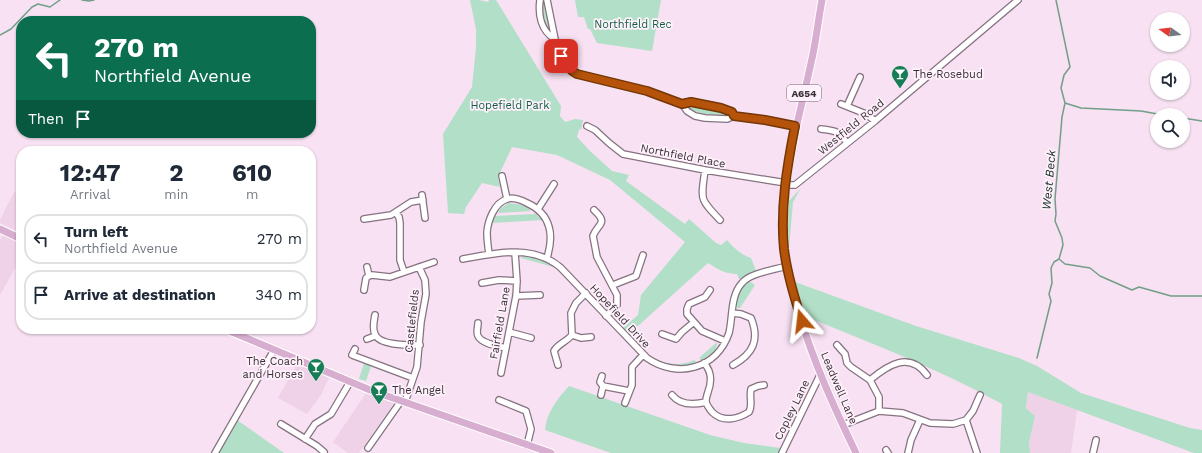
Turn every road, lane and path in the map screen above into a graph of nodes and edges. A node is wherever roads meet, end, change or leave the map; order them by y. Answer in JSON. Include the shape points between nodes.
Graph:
{"nodes":[{"id":1,"x":540,"y":0,"type":"edge"},
{"id":2,"x":547,"y":0,"type":"edge"},
{"id":3,"x":822,"y":0,"type":"edge"},
{"id":4,"x":1018,"y":0,"type":"edge"},
{"id":5,"x":555,"y":39,"type":"junction"},
{"id":6,"x":860,"y":77,"type":"dead end"},
{"id":7,"x":682,"y":104,"type":"junction"},
{"id":8,"x":841,"y":104,"type":"dead end"},
{"id":9,"x":847,"y":106,"type":"junction"},
{"id":10,"x":734,"y":116,"type":"junction"},
{"id":11,"x":874,"y":121,"type":"junction"},
{"id":12,"x":587,"y":126,"type":"dead end"},
{"id":13,"x":795,"y":126,"type":"junction"},
{"id":14,"x":820,"y":129,"type":"dead end"},
{"id":15,"x":847,"y":143,"type":"junction"},
{"id":16,"x":705,"y":170,"type":"junction"},
{"id":17,"x":502,"y":176,"type":"dead end"},
{"id":18,"x":554,"y":184,"type":"dead end"},
{"id":19,"x":786,"y":184,"type":"junction"},
{"id":20,"x":507,"y":199,"type":"junction"},
{"id":21,"x":538,"y":209,"type":"junction"},
{"id":22,"x":594,"y":210,"type":"dead end"},
{"id":23,"x":396,"y":213,"type":"junction"},
{"id":24,"x":376,"y":218,"type":"junction"},
{"id":25,"x":425,"y":218,"type":"dead end"},
{"id":26,"x":364,"y":219,"type":"dead end"},
{"id":27,"x":720,"y":220,"type":"dead end"},
{"id":28,"x":376,"y":225,"type":"dead end"},
{"id":29,"x":0,"y":229,"type":"edge"},
{"id":30,"x":16,"y":237,"type":"edge"},
{"id":31,"x":515,"y":253,"type":"junction"},
{"id":32,"x":489,"y":254,"type":"junction"},
{"id":33,"x":643,"y":255,"type":"dead end"},
{"id":34,"x":547,"y":258,"type":"junction"},
{"id":35,"x":463,"y":259,"type":"dead end"},
{"id":36,"x":434,"y":262,"type":"dead end"},
{"id":37,"x":601,"y":264,"type":"junction"},
{"id":38,"x":419,"y":266,"type":"junction"},
{"id":39,"x":787,"y":266,"type":"junction"},
{"id":40,"x":367,"y":267,"type":"dead end"},
{"id":41,"x":594,"y":267,"type":"dead end"},
{"id":42,"x":404,"y":272,"type":"junction"},
{"id":43,"x":369,"y":276,"type":"junction"},
{"id":44,"x":517,"y":281,"type":"junction"},
{"id":45,"x":482,"y":283,"type":"dead end"},
{"id":46,"x":613,"y":285,"type":"junction"},
{"id":47,"x":364,"y":290,"type":"dead end"},
{"id":48,"x":710,"y":290,"type":"dead end"},
{"id":49,"x":586,"y":293,"type":"junction"},
{"id":50,"x":540,"y":295,"type":"dead end"},
{"id":51,"x":516,"y":296,"type":"junction"},
{"id":52,"x":732,"y":313,"type":"junction"},
{"id":53,"x":375,"y":315,"type":"dead end"},
{"id":54,"x":606,"y":316,"type":"junction"},
{"id":55,"x":694,"y":322,"type":"junction"},
{"id":56,"x":478,"y":323,"type":"dead end"},
{"id":57,"x":509,"y":332,"type":"junction"},
{"id":58,"x":237,"y":334,"type":"edge"},
{"id":59,"x":662,"y":334,"type":"dead end"},
{"id":60,"x":572,"y":335,"type":"junction"},
{"id":61,"x":375,"y":336,"type":"junction"},
{"id":62,"x":591,"y":337,"type":"dead end"},
{"id":63,"x":531,"y":338,"type":"dead end"},
{"id":64,"x":367,"y":340,"type":"dead end"},
{"id":65,"x":725,"y":341,"type":"junction"},
{"id":66,"x":420,"y":345,"type":"junction"},
{"id":67,"x":837,"y":345,"type":"dead end"},
{"id":68,"x":506,"y":348,"type":"junction"},
{"id":69,"x":355,"y":349,"type":"dead end"},
{"id":70,"x":274,"y":350,"type":"junction"},
{"id":71,"x":643,"y":355,"type":"junction"},
{"id":72,"x":704,"y":363,"type":"junction"},
{"id":73,"x":558,"y":365,"type":"dead end"},
{"id":74,"x":733,"y":365,"type":"dead end"},
{"id":75,"x":501,"y":373,"type":"dead end"},
{"id":76,"x":820,"y":375,"type":"junction"},
{"id":77,"x":927,"y":375,"type":"dead end"},
{"id":78,"x":413,"y":378,"type":"junction"},
{"id":79,"x":599,"y":378,"type":"dead end"},
{"id":80,"x":870,"y":380,"type":"junction"},
{"id":81,"x":350,"y":382,"type":"junction"},
{"id":82,"x":764,"y":385,"type":"dead end"},
{"id":83,"x":604,"y":386,"type":"junction"},
{"id":84,"x":629,"y":391,"type":"junction"},
{"id":85,"x":601,"y":395,"type":"dead end"},
{"id":86,"x":980,"y":395,"type":"dead end"},
{"id":87,"x":499,"y":400,"type":"dead end"},
{"id":88,"x":403,"y":402,"type":"junction"},
{"id":89,"x":706,"y":402,"type":"junction"},
{"id":90,"x":625,"y":403,"type":"dead end"},
{"id":91,"x":671,"y":405,"type":"dead end"},
{"id":92,"x":879,"y":411,"type":"junction"},
{"id":93,"x":920,"y":420,"type":"junction"},
{"id":94,"x":966,"y":420,"type":"junction"},
{"id":95,"x":294,"y":423,"type":"dead end"},
{"id":96,"x":281,"y":424,"type":"dead end"},
{"id":97,"x":842,"y":425,"type":"junction"},
{"id":98,"x":290,"y":429,"type":"junction"},
{"id":99,"x":305,"y":439,"type":"junction"},
{"id":100,"x":1096,"y":440,"type":"dead end"},
{"id":101,"x":527,"y":445,"type":"junction"},
{"id":102,"x":368,"y":448,"type":"dead end"},
{"id":103,"x":215,"y":453,"type":"edge"},
{"id":104,"x":325,"y":453,"type":"edge"},
{"id":105,"x":551,"y":453,"type":"edge"},
{"id":106,"x":782,"y":453,"type":"edge"},
{"id":107,"x":856,"y":453,"type":"edge"},
{"id":108,"x":908,"y":453,"type":"edge"},
{"id":109,"x":977,"y":453,"type":"edge"},
{"id":110,"x":1093,"y":453,"type":"edge"}],
"edges":[{"from":1,"to":5,"type":"street","via":[[542,22],[549,35]]},
{"from":2,"to":5,"type":"street"},
{"from":3,"to":13,"type":"main road","name":"Leadwell Lane","number":"A654","via":[[811,62]]},
{"from":4,"to":11,"type":"street","name":"Westfield Road"},
{"from":5,"to":7,"type":"street","via":[[566,66],[571,71],[647,91]]},
{"from":6,"to":9,"type":"street"},
{"from":7,"to":10,"type":"street","via":[[691,102],[710,105],[732,112]]},
{"from":7,"to":10,"type":"street","via":[[695,116],[727,119]]},
{"from":8,"to":9,"type":"street"},
{"from":9,"to":11,"type":"street","via":[[870,116]]},
{"from":10,"to":13,"type":"street"},
{"from":11,"to":15,"type":"street","name":"Westfield Road"},
{"from":12,"to":16,"type":"street","name":"Northfield Place","via":[[596,130],[623,154]]},
{"from":13,"to":19,"type":"main road","name":"Leadwell Lane","number":"A654"},
{"from":14,"to":15,"type":"street","via":[[841,134]]},
{"from":15,"to":19,"type":"street","name":"Westfield Road","via":[[796,185]]},
{"from":16,"to":19,"type":"street","name":"Northfield Place"},
{"from":16,"to":27,"type":"street","via":[[703,199],[706,206]]},
{"from":17,"to":20,"type":"street"},
{"from":18,"to":21,"type":"street"},
{"from":19,"to":39,"type":"main road","name":"Leadwell Lane","number":"A654","via":[[783,232]]},
{"from":20,"to":21,"type":"street","via":[[522,201]]},
{"from":20,"to":32,"type":"street","via":[[497,207],[488,224]]},
{"from":21,"to":34,"type":"street","via":[[545,218],[551,237]]},
{"from":22,"to":37,"type":"street","via":[[602,218],[600,227],[593,236]]},
{"from":23,"to":24,"type":"street"},
{"from":23,"to":25,"type":"street","via":[[410,202],[422,198]]},
{"from":23,"to":42,"type":"street","via":[[400,223],[400,260]]},
{"from":24,"to":26,"type":"street"},
{"from":24,"to":28,"type":"street"},
{"from":29,"to":30,"type":"main road"},
{"from":31,"to":32,"type":"street","name":"Hopefield Drive"},
{"from":31,"to":34,"type":"street","name":"Hopefield Drive","via":[[528,253]]},
{"from":31,"to":44,"type":"street","name":"Fairfield Lane"},
{"from":32,"to":35,"type":"street","name":"Hopefield Drive"},
{"from":33,"to":46,"type":"street","via":[[636,276]]},
{"from":34,"to":49,"type":"street","name":"Hopefield Drive"},
{"from":36,"to":38,"type":"street"},
{"from":37,"to":41,"type":"street"},
{"from":37,"to":46,"type":"street"},
{"from":38,"to":42,"type":"street"},
{"from":38,"to":66,"type":"street","name":"Castlefields","via":[[426,286]]},
{"from":39,"to":52,"type":"street","name":"Hopefield Drive","via":[[750,276],[745,280],[737,291]]},
{"from":39,"to":76,"type":"main road","name":"Leadwell Lane","number":"A654"},
{"from":40,"to":43,"type":"street"},
{"from":42,"to":43,"type":"street","via":[[390,277]]},
{"from":43,"to":47,"type":"street","via":[[366,278]]},
{"from":44,"to":45,"type":"street","via":[[499,280]]},
{"from":44,"to":51,"type":"street","name":"Fairfield Lane"},
{"from":46,"to":54,"type":"street","via":[[618,300]]},
{"from":48,"to":55,"type":"street","via":[[705,297],[689,304],[687,314]]},
{"from":49,"to":54,"type":"street","name":"Hopefield Drive"},
{"from":49,"to":60,"type":"street","via":[[571,313]]},
{"from":50,"to":51,"type":"street"},
{"from":51,"to":57,"type":"street","name":"Fairfield Lane"},
{"from":52,"to":65,"type":"street","name":"Hopefield Drive"},
{"from":52,"to":74,"type":"street","via":[[751,318],[755,329],[755,342],[751,350],[742,363]]},
{"from":53,"to":61,"type":"street"},
{"from":54,"to":71,"type":"street","name":"Hopefield Drive"},
{"from":55,"to":59,"type":"street","via":[[676,339]]},
{"from":55,"to":65,"type":"street","via":[[702,331]]},
{"from":56,"to":68,"type":"street","via":[[479,338]]},
{"from":57,"to":63,"type":"street"},
{"from":57,"to":68,"type":"street","name":"Fairfield Lane"},
{"from":58,"to":70,"type":"main road"},
{"from":60,"to":62,"type":"street","via":[[581,338]]},
{"from":60,"to":73,"type":"street","via":[[554,351]]},
{"from":61,"to":64,"type":"street"},
{"from":61,"to":66,"type":"street","via":[[392,344]]},
{"from":65,"to":72,"type":"street","name":"Hopefield Drive"},
{"from":66,"to":78,"type":"street","name":"Castlefields"},
{"from":67,"to":80,"type":"street","via":[[845,354],[847,363]]},
{"from":68,"to":75,"type":"street","name":"Fairfield Lane"},
{"from":69,"to":78,"type":"street","via":[[352,356]]},
{"from":70,"to":81,"type":"main road"},
{"from":70,"to":103,"type":"street"},
{"from":71,"to":72,"type":"street","name":"Hopefield Drive","via":[[653,362],[673,369],[685,369]]},
{"from":71,"to":84,"type":"street","via":[[632,367],[633,378]]},
{"from":72,"to":89,"type":"street","via":[[711,373]]},
{"from":76,"to":97,"type":"main road","name":"Leadwell Lane","number":"A654"},
{"from":76,"to":106,"type":"street","name":"Copley Lane"},
{"from":77,"to":80,"type":"street","via":[[916,366],[901,361]]},
{"from":78,"to":88,"type":"street","name":"Castlefields"},
{"from":79,"to":83,"type":"street"},
{"from":80,"to":92,"type":"street","via":[[878,397]]},
{"from":81,"to":88,"type":"main road"},
{"from":81,"to":99,"type":"street","via":[[331,414],[316,424]]},
{"from":82,"to":89,"type":"street","via":[[751,389],[751,409],[738,418],[719,417]]},
{"from":83,"to":84,"type":"street"},
{"from":83,"to":85,"type":"street"},
{"from":84,"to":90,"type":"street"},
{"from":86,"to":94,"type":"street"},
{"from":87,"to":101,"type":"street","via":[[526,411],[531,430]]},
{"from":88,"to":101,"type":"main road"},
{"from":88,"to":102,"type":"street","name":"Castlefields"},
{"from":89,"to":91,"type":"street","via":[[691,404],[674,397]]},
{"from":92,"to":93,"type":"street","via":[[904,413]]},
{"from":92,"to":97,"type":"street"},
{"from":93,"to":94,"type":"street","via":[[940,424]]},
{"from":93,"to":108,"type":"street"},
{"from":94,"to":109,"type":"street"},
{"from":95,"to":98,"type":"street"},
{"from":96,"to":98,"type":"street"},
{"from":97,"to":107,"type":"main road","name":"Leadwell Lane","number":"A654"},
{"from":98,"to":99,"type":"street"},
{"from":99,"to":104,"type":"street"},
{"from":100,"to":110,"type":"street"},
{"from":101,"to":105,"type":"main road"}]}
